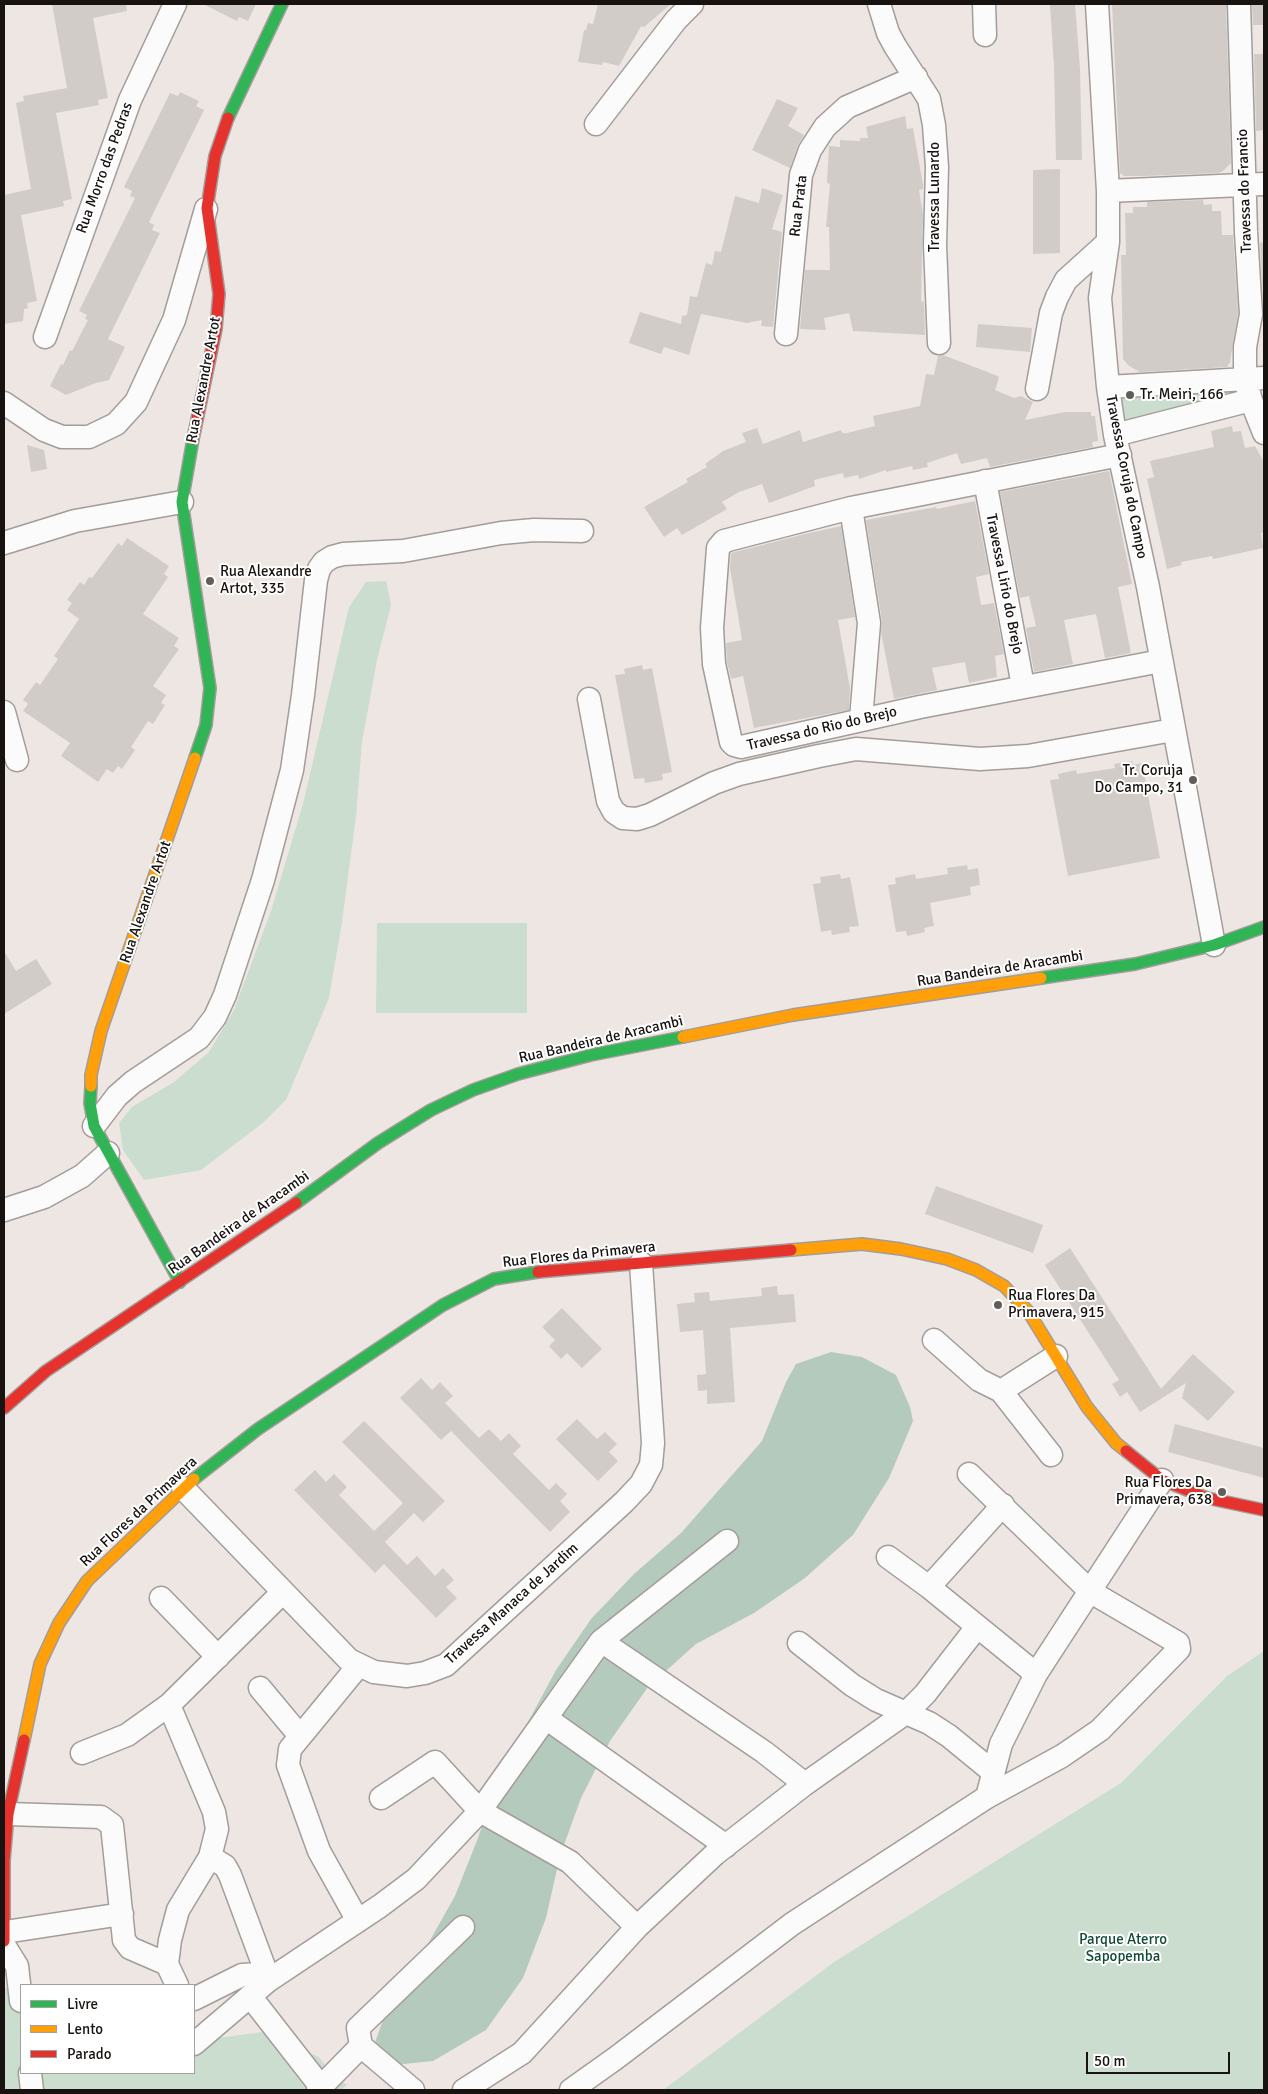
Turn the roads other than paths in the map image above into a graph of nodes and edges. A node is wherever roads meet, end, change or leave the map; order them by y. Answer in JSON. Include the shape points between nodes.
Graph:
{"nodes":[{"id":1,"x":175,"y":4,"type":"edge"},
{"id":2,"x":282,"y":4,"type":"edge"},
{"id":3,"x":692,"y":4,"type":"edge"},
{"id":4,"x":879,"y":4,"type":"edge"},
{"id":5,"x":984,"y":4,"type":"edge"},
{"id":6,"x":1097,"y":4,"type":"edge"},
{"id":7,"x":1239,"y":4,"type":"edge"},
{"id":8,"x":985,"y":35,"type":"dead end"},
{"id":9,"x":916,"y":77,"type":"junction"},
{"id":10,"x":596,"y":124,"type":"dead end"},
{"id":11,"x":1254,"y":185,"type":"edge"},
{"id":12,"x":1108,"y":190,"type":"junction"},
{"id":13,"x":207,"y":208,"type":"junction"},
{"id":14,"x":1108,"y":242,"type":"junction"},
{"id":15,"x":786,"y":334,"type":"dead end"},
{"id":16,"x":45,"y":336,"type":"dead end"},
{"id":17,"x":940,"y":343,"type":"dead end"},
{"id":18,"x":1253,"y":386,"type":"edge"},
{"id":19,"x":1108,"y":387,"type":"junction"},
{"id":20,"x":1037,"y":389,"type":"dead end"},
{"id":21,"x":4,"y":403,"type":"edge"},
{"id":22,"x":1264,"y":433,"type":"edge"},
{"id":23,"x":1118,"y":445,"type":"junction"},
{"id":24,"x":985,"y":481,"type":"junction"},
{"id":25,"x":182,"y":502,"type":"junction"},
{"id":26,"x":851,"y":508,"type":"junction"},
{"id":27,"x":582,"y":531,"type":"dead end"},
{"id":28,"x":4,"y":543,"type":"edge"},
{"id":29,"x":1161,"y":661,"type":"junction"},
{"id":30,"x":1024,"y":686,"type":"junction"},
{"id":31,"x":589,"y":699,"type":"dead end"},
{"id":32,"x":4,"y":712,"type":"edge"},
{"id":33,"x":855,"y":720,"type":"junction"},
{"id":34,"x":1173,"y":730,"type":"junction"},
{"id":35,"x":856,"y":749,"type":"junction"},
{"id":36,"x":17,"y":760,"type":"dead end"},
{"id":37,"x":1264,"y":927,"type":"edge"},
{"id":38,"x":1214,"y":945,"type":"junction"},
{"id":39,"x":94,"y":1126,"type":"junction"},
{"id":40,"x":108,"y":1153,"type":"junction"},
{"id":41,"x":4,"y":1210,"type":"edge"},
{"id":42,"x":641,"y":1263,"type":"junction"},
{"id":43,"x":180,"y":1282,"type":"junction"},
{"id":44,"x":934,"y":1340,"type":"dead end"},
{"id":45,"x":1056,"y":1356,"type":"junction"},
{"id":46,"x":1001,"y":1391,"type":"junction"},
{"id":47,"x":4,"y":1408,"type":"edge"},
{"id":48,"x":1051,"y":1455,"type":"dead end"},
{"id":49,"x":969,"y":1474,"type":"dead end"},
{"id":50,"x":1162,"y":1480,"type":"junction"},
{"id":51,"x":183,"y":1488,"type":"junction"},
{"id":52,"x":1003,"y":1505,"type":"junction"},
{"id":53,"x":1264,"y":1510,"type":"edge"},
{"id":54,"x":727,"y":1542,"type":"dead end"},
{"id":55,"x":888,"y":1557,"type":"dead end"},
{"id":56,"x":929,"y":1587,"type":"junction"},
{"id":57,"x":283,"y":1592,"type":"junction"},
{"id":58,"x":1091,"y":1592,"type":"junction"},
{"id":59,"x":161,"y":1598,"type":"dead end"},
{"id":60,"x":977,"y":1627,"type":"junction"},
{"id":61,"x":601,"y":1641,"type":"junction"},
{"id":62,"x":800,"y":1643,"type":"dead end"},
{"id":63,"x":218,"y":1657,"type":"junction"},
{"id":64,"x":359,"y":1665,"type":"junction"},
{"id":65,"x":1036,"y":1674,"type":"junction"},
{"id":66,"x":260,"y":1688,"type":"dead end"},
{"id":67,"x":169,"y":1705,"type":"junction"},
{"id":68,"x":906,"y":1712,"type":"junction"},
{"id":69,"x":546,"y":1718,"type":"junction"},
{"id":70,"x":300,"y":1736,"type":"junction"},
{"id":71,"x":82,"y":1753,"type":"dead end"},
{"id":72,"x":993,"y":1772,"type":"junction"},
{"id":73,"x":805,"y":1784,"type":"junction"},
{"id":74,"x":987,"y":1797,"type":"junction"},
{"id":75,"x":381,"y":1798,"type":"dead end"},
{"id":76,"x":480,"y":1811,"type":"junction"},
{"id":77,"x":8,"y":1814,"type":"junction"},
{"id":78,"x":726,"y":1846,"type":"junction"},
{"id":79,"x":210,"y":1857,"type":"junction"},
{"id":80,"x":122,"y":1914,"type":"junction"},
{"id":81,"x":358,"y":1921,"type":"junction"},
{"id":82,"x":463,"y":1926,"type":"dead end"},
{"id":83,"x":637,"y":1927,"type":"junction"},
{"id":84,"x":4,"y":1939,"type":"edge"},
{"id":85,"x":167,"y":1964,"type":"junction"},
{"id":86,"x":269,"y":1980,"type":"junction"},
{"id":87,"x":177,"y":1984,"type":"edge"},
{"id":88,"x":20,"y":1993,"type":"edge"},
{"id":89,"x":250,"y":1996,"type":"junction"},
{"id":90,"x":195,"y":1998,"type":"edge"},
{"id":91,"x":195,"y":2043,"type":"edge"},
{"id":92,"x":361,"y":2046,"type":"junction"},
{"id":93,"x":30,"y":2074,"type":"edge"},
{"id":94,"x":319,"y":2088,"type":"edge"},
{"id":95,"x":32,"y":2090,"type":"edge"},
{"id":96,"x":413,"y":2090,"type":"edge"},
{"id":97,"x":464,"y":2090,"type":"edge"},
{"id":98,"x":570,"y":2090,"type":"edge"}],
"edges":[{"from":1,"to":16,"type":"street","name":"Rua Morro das Pedras","via":[[130,100]]},
{"from":2,"to":13,"type":"street","name":"Rua Alexandre Artot","via":[[226,121]]},
{"from":3,"to":10,"type":"street"},
{"from":4,"to":9,"type":"street","name":"Travessa Lunardo","via":[[894,46]]},
{"from":5,"to":8,"type":"street"},
{"from":6,"to":12,"type":"street","name":"Travessa Coruja do Campo"},
{"from":7,"to":11,"type":"street","name":"Travessa do Francio"},
{"from":9,"to":15,"type":"street","name":"Rua Prata","via":[[847,108],[825,127],[810,150],[801,175]]},
{"from":9,"to":17,"type":"street","name":"Travessa Lunardo","via":[[929,99],[934,125]]},
{"from":11,"to":12,"type":"street"},
{"from":11,"to":18,"type":"street","name":"Travessa do Francio","via":[[1250,306],[1245,347]]},
{"from":12,"to":14,"type":"street","name":"Travessa Coruja do Campo"},
{"from":13,"to":21,"type":"street","via":[[174,320],[136,402],[116,424],[90,437],[62,437],[44,430]]},
{"from":13,"to":25,"type":"street","name":"Rua Alexandre Artot","via":[[219,294],[216,329]]},
{"from":14,"to":19,"type":"street","name":"Travessa Coruja do Campo","via":[[1100,298]]},
{"from":14,"to":20,"type":"street","via":[[1066,280],[1057,297],[1050,313]]},
{"from":18,"to":19,"type":"street"},
{"from":18,"to":22,"type":"street"},
{"from":18,"to":23,"type":"street","name":"Travessa do Rio do Brejo"},
{"from":19,"to":23,"type":"street","name":"Travessa Coruja do Campo"},
{"from":23,"to":24,"type":"street","name":"Travessa do Rio do Brejo"},
{"from":23,"to":29,"type":"street","name":"Travessa Coruja do Campo"},
{"from":24,"to":26,"type":"street","name":"Travessa do Rio do Brejo"},
{"from":24,"to":30,"type":"street","name":"Travessa Lirio do Brejo"},
{"from":25,"to":28,"type":"street","via":[[75,521]]},
{"from":25,"to":39,"type":"street","name":"Rua Alexandre Artot","via":[[210,688],[206,725],[101,1030],[91,1075],[90,1103]]},
{"from":26,"to":33,"type":"street","via":[[869,622]]},
{"from":26,"to":33,"type":"street","name":"Travessa do Rio do Brejo","via":[[720,543],[712,643],[734,746]]},
{"from":27,"to":39,"type":"street","via":[[534,530],[403,552],[343,554],[324,562],[316,580],[292,770],[263,880],[225,996],[215,1018],[199,1038],[133,1082],[117,1096]]},
{"from":29,"to":30,"type":"street","name":"Travessa do Rio do Brejo"},
{"from":29,"to":34,"type":"street","name":"Travessa Coruja do Campo"},
{"from":30,"to":33,"type":"street","name":"Travessa do Rio do Brejo"},
{"from":31,"to":35,"type":"street","via":[[608,801],[614,812],[624,818],[650,815],[739,774]]},
{"from":32,"to":36,"type":"street"},
{"from":33,"to":35,"type":"street"},
{"from":34,"to":35,"type":"street","via":[[1028,756],[980,759]]},
{"from":34,"to":38,"type":"street","name":"Travessa Coruja do Campo"},
{"from":37,"to":38,"type":"street","name":"Rua Bandeira de Aracambi"},
{"from":38,"to":43,"type":"street","name":"Rua Bandeira de Aracambi","via":[[1135,964],[793,1015],[591,1055],[518,1074],[431,1110]]},
{"from":39,"to":40,"type":"street","name":"Rua Alexandre Artot"},
{"from":40,"to":41,"type":"street","via":[[82,1176],[44,1197]]},
{"from":40,"to":43,"type":"street","name":"Rua Alexandre Artot"},
{"from":42,"to":45,"type":"street","name":"Rua Flores da Primavera","via":[[862,1244],[946,1259],[976,1270],[1004,1286],[1028,1311]]},
{"from":42,"to":51,"type":"street","name":"Rua Flores da Primavera","via":[[543,1270],[494,1279],[443,1305],[355,1363],[258,1429]]},
{"from":42,"to":64,"type":"street","name":"Travessa Manaca de Jardim","via":[[653,1443],[651,1465],[641,1484],[446,1665],[406,1676],[374,1672]]},
{"from":43,"to":47,"type":"street","name":"Rua Bandeira de Aracambi","via":[[46,1370]]},
{"from":44,"to":46,"type":"street","via":[[979,1380]]},
{"from":45,"to":46,"type":"street"},
{"from":45,"to":50,"type":"street","name":"Rua Flores da Primavera","via":[[1087,1407],[1116,1443]]},
{"from":46,"to":48,"type":"street"},
{"from":49,"to":52,"type":"street"},
{"from":50,"to":53,"type":"street","name":"Rua Flores da Primavera","via":[[1208,1498]]},
{"from":50,"to":58,"type":"street"},
{"from":51,"to":57,"type":"street","name":"Travessa Manaca de Jardim"},
{"from":51,"to":77,"type":"street","name":"Rua Flores da Primavera","via":[[87,1581],[59,1623],[40,1664]]},
{"from":52,"to":56,"type":"street"},
{"from":52,"to":58,"type":"street"},
{"from":54,"to":61,"type":"street"},
{"from":55,"to":56,"type":"street"},
{"from":56,"to":60,"type":"street"},
{"from":57,"to":63,"type":"street"},
{"from":57,"to":64,"type":"street","name":"Travessa Manaca de Jardim","via":[[349,1660]]},
{"from":58,"to":65,"type":"street"},
{"from":58,"to":74,"type":"street","via":[[1178,1643],[1179,1649],[1100,1730],[1062,1756]]},
{"from":59,"to":63,"type":"street"},
{"from":60,"to":65,"type":"street"},
{"from":60,"to":68,"type":"street","via":[[925,1694]]},
{"from":61,"to":69,"type":"street"},
{"from":61,"to":73,"type":"street","via":[[764,1752]]},
{"from":62,"to":68,"type":"street","via":[[868,1695]]},
{"from":63,"to":67,"type":"street"},
{"from":64,"to":70,"type":"street"},
{"from":65,"to":72,"type":"street","via":[[1000,1744]]},
{"from":66,"to":70,"type":"street"},
{"from":67,"to":71,"type":"street","via":[[127,1735]]},
{"from":67,"to":79,"type":"street","via":[[214,1812],[217,1829]]},
{"from":68,"to":72,"type":"street","via":[[950,1736]]},
{"from":68,"to":73,"type":"street"},
{"from":69,"to":76,"type":"street"},
{"from":69,"to":78,"type":"street"},
{"from":70,"to":81,"type":"street","via":[[290,1749],[288,1765],[319,1851]]},
{"from":72,"to":74,"type":"street"},
{"from":73,"to":78,"type":"street"},
{"from":74,"to":98,"type":"street","via":[[792,1924]]},
{"from":75,"to":76,"type":"street","via":[[435,1762]]},
{"from":76,"to":81,"type":"street","via":[[416,1879]]},
{"from":76,"to":83,"type":"street","via":[[570,1862]]},
{"from":77,"to":80,"type":"street","via":[[101,1818],[112,1825]]},
{"from":77,"to":84,"type":"street","name":"Rua Flores da Primavera"},
{"from":78,"to":83,"type":"street"},
{"from":79,"to":85,"type":"street","via":[[178,1910]]},
{"from":79,"to":86,"type":"street","via":[[225,1866],[230,1875]]},
{"from":80,"to":84,"type":"street"},
{"from":80,"to":85,"type":"street","via":[[124,1940],[130,1948]]},
{"from":81,"to":86,"type":"street"},
{"from":82,"to":92,"type":"street","via":[[363,2021],[358,2028]]},
{"from":83,"to":97,"type":"street","via":[[522,2052]]},
{"from":84,"to":88,"type":"street","via":[[17,1966]]},
{"from":85,"to":87,"type":"street"},
{"from":86,"to":89,"type":"street"},
{"from":86,"to":90,"type":"street","via":[[259,1974],[242,1975]]},
{"from":89,"to":91,"type":"street"},
{"from":89,"to":94,"type":"street"},
{"from":92,"to":94,"type":"street"},
{"from":92,"to":96,"type":"street"},
{"from":93,"to":95,"type":"street"}]}
